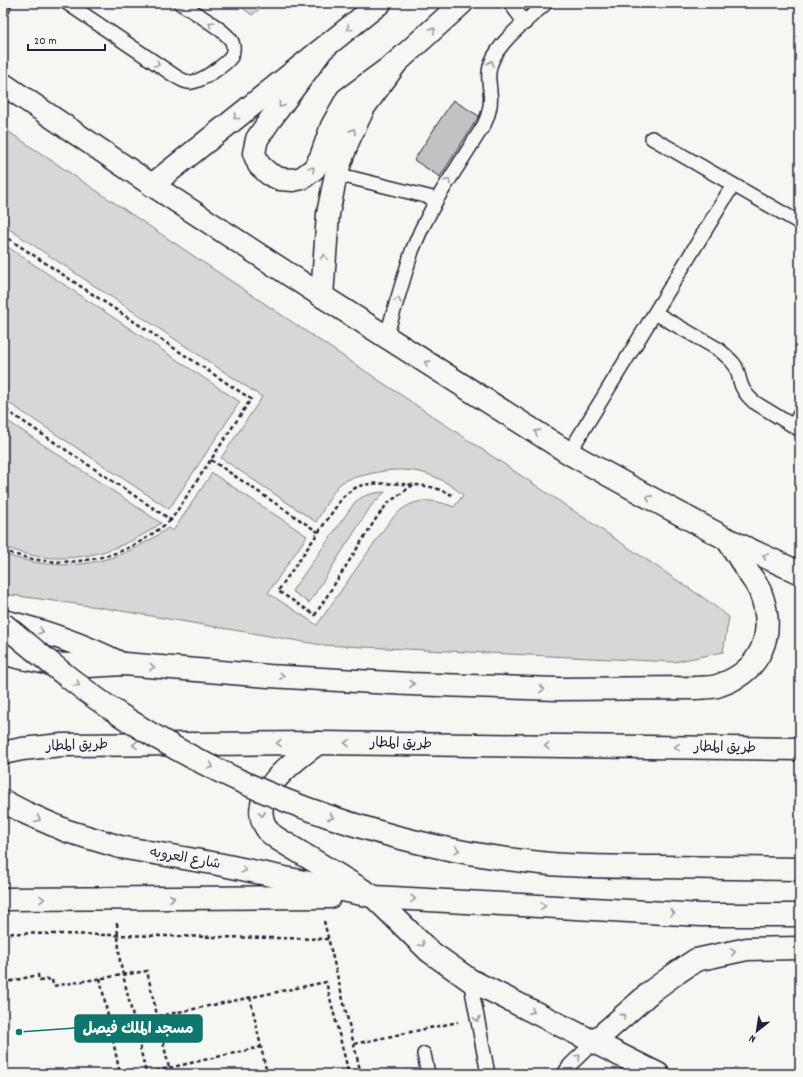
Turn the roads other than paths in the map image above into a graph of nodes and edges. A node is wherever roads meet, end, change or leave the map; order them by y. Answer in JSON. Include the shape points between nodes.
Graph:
{"nodes":[{"id":1,"x":4,"y":3,"type":"edge"},
{"id":2,"x":67,"y":3,"type":"edge"},
{"id":3,"x":180,"y":3,"type":"edge"},
{"id":4,"x":380,"y":3,"type":"edge"},
{"id":5,"x":462,"y":3,"type":"edge"},
{"id":6,"x":510,"y":3,"type":"edge"},
{"id":7,"x":546,"y":3,"type":"edge"},
{"id":8,"x":3,"y":9,"type":"edge"},
{"id":9,"x":525,"y":23,"type":"junction"},
{"id":10,"x":321,"y":51,"type":"junction"},
{"id":11,"x":397,"y":62,"type":"junction"},
{"id":12,"x":3,"y":84,"type":"edge"},
{"id":13,"x":652,"y":138,"type":"dead end"},
{"id":14,"x":336,"y":174,"type":"junction"},
{"id":15,"x":152,"y":185,"type":"junction"},
{"id":16,"x":733,"y":185,"type":"junction"},
{"id":17,"x":437,"y":199,"type":"junction"},
{"id":18,"x":800,"y":223,"type":"edge"},
{"id":19,"x":322,"y":296,"type":"junction"},
{"id":20,"x":655,"y":312,"type":"junction"},
{"id":21,"x":386,"y":337,"type":"junction"},
{"id":22,"x":800,"y":414,"type":"edge"},
{"id":23,"x":797,"y":428,"type":"edge"},
{"id":24,"x":569,"y":453,"type":"junction"},
{"id":25,"x":727,"y":538,"type":"junction"},
{"id":26,"x":800,"y":573,"type":"edge"},
{"id":27,"x":3,"y":623,"type":"edge"},
{"id":28,"x":3,"y":653,"type":"edge"},
{"id":29,"x":124,"y":664,"type":"junction"},
{"id":30,"x":318,"y":743,"type":"junction"},
{"id":31,"x":800,"y":749,"type":"edge"},
{"id":32,"x":3,"y":752,"type":"edge"},
{"id":33,"x":3,"y":801,"type":"edge"},
{"id":34,"x":800,"y":869,"type":"edge"},
{"id":35,"x":374,"y":897,"type":"junction"},
{"id":36,"x":3,"y":899,"type":"edge"},
{"id":37,"x":800,"y":915,"type":"edge"},
{"id":38,"x":800,"y":948,"type":"edge"},
{"id":39,"x":470,"y":980,"type":"junction"},
{"id":40,"x":594,"y":1042,"type":"junction"},
{"id":41,"x":424,"y":1054,"type":"dead end"},
{"id":42,"x":428,"y":1074,"type":"edge"},
{"id":43,"x":488,"y":1074,"type":"edge"},
{"id":44,"x":564,"y":1074,"type":"edge"},
{"id":45,"x":658,"y":1074,"type":"edge"}],
"edges":[{"from":1,"to":8,"type":"lane"},
{"from":2,"to":3,"type":"lane","one_way":true,"via":[[175,76],[190,82],[198,81],[226,61],[233,52],[232,41]]},
{"from":4,"to":10,"type":"main road","one_way":true},
{"from":11,"to":5,"type":"main road","one_way":true},
{"from":6,"to":9,"type":"lane"},
{"from":7,"to":9,"type":"lane"},
{"from":17,"to":9,"type":"lane","one_way":true,"via":[[488,115],[491,104],[488,72],[494,56],[501,45]]},
{"from":10,"to":11,"type":"main road","one_way":true,"via":[[257,139],[254,153],[259,164],[269,174],[280,179],[302,178],[314,169],[332,126],[347,99]]},
{"from":10,"to":15,"type":"main road","one_way":true},
{"from":14,"to":11,"type":"main road","one_way":true,"via":[[364,108]]},
{"from":12,"to":15,"type":"main road"},
{"from":13,"to":16,"type":"lane"},
{"from":14,"to":17,"type":"lane"},
{"from":19,"to":14,"type":"main road","one_way":true,"via":[[328,214]]},
{"from":15,"to":19,"type":"main road"},
{"from":16,"to":18,"type":"lane"},
{"from":16,"to":20,"type":"lane"},
{"from":21,"to":17,"type":"lane","one_way":true,"via":[[412,251]]},
{"from":19,"to":21,"type":"main road"},
{"from":20,"to":23,"type":"lane","via":[[727,356],[734,364],[748,396]]},
{"from":20,"to":24,"type":"lane"},
{"from":24,"to":21,"type":"main road","one_way":true},
{"from":22,"to":23,"type":"lane"},
{"from":25,"to":24,"type":"main road","one_way":true},
{"from":26,"to":25,"type":"main road","one_way":true},
{"from":29,"to":25,"type":"main road","one_way":true,"via":[[409,684],[557,689],[716,686],[734,679],[750,667],[761,651],[767,633],[767,613],[760,592]]},
{"from":27,"to":29,"type":"main road","one_way":true,"via":[[58,636]]},
{"from":27,"to":34,"type":"main road","one_way":true,"bridge":true,"via":[[60,672],[122,716],[188,755],[257,788],[328,816],[408,839],[475,854],[551,864]]},
{"from":28,"to":29,"type":"main road","via":[[52,664]]},
{"from":31,"to":30,"type":"main road","name":"طريق المطار","one_way":true},
{"from":30,"to":32,"type":"main road","name":"طريق المطار","one_way":true,"via":[[62,745]]},
{"from":30,"to":35,"type":"main road","one_way":true,"via":[[287,767],[269,788],[263,801],[263,821],[267,830],[283,843]]},
{"from":33,"to":35,"type":"main road","name":"شارع العروبه","one_way":true,"via":[[67,832],[120,847],[218,864]]},
{"from":36,"to":35,"type":"main road","one_way":true},
{"from":35,"to":37,"type":"main road","one_way":true,"via":[[701,915]]},
{"from":35,"to":39,"type":"main road","one_way":true,"via":[[429,951]]},
{"from":40,"to":38,"type":"main road","one_way":true,"via":[[653,990],[696,960],[747,949]]},
{"from":39,"to":40,"type":"main road","one_way":true},
{"from":39,"to":43,"type":"lane","one_way":true},
{"from":44,"to":40,"type":"lane","one_way":true},
{"from":40,"to":45,"type":"main road"},
{"from":41,"to":42,"type":"lane"}]}
